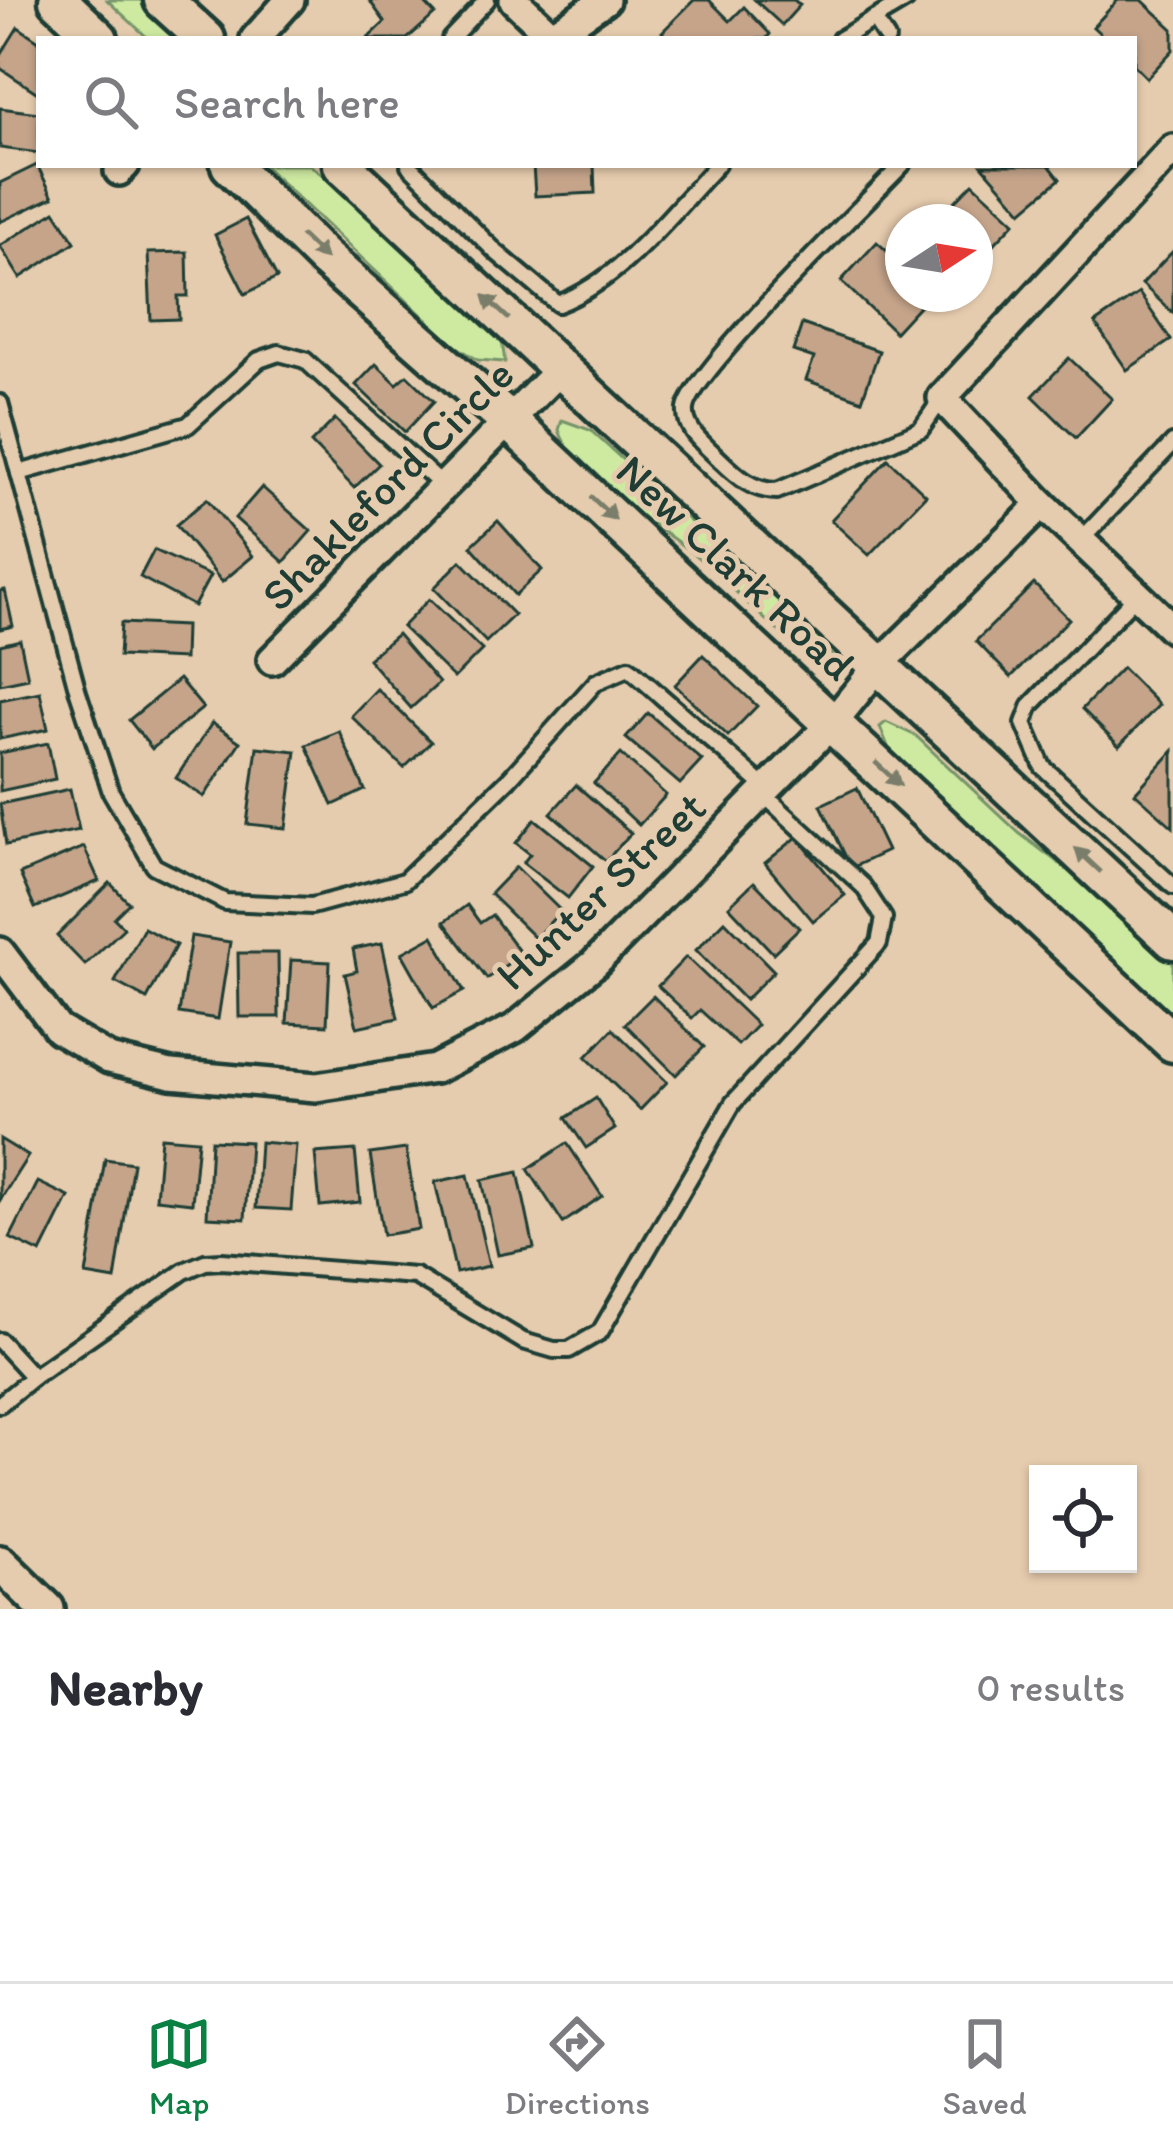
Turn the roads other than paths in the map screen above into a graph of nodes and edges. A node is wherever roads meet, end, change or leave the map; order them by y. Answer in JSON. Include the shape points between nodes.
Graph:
{"nodes":[{"id":1,"x":58,"y":0,"type":"edge"},
{"id":2,"x":164,"y":0,"type":"edge"},
{"id":3,"x":290,"y":0,"type":"edge"},
{"id":4,"x":487,"y":0,"type":"edge"},
{"id":5,"x":514,"y":0,"type":"edge"},
{"id":6,"x":605,"y":0,"type":"edge"},
{"id":7,"x":906,"y":0,"type":"edge"},
{"id":8,"x":874,"y":19,"type":"junction"},
{"id":9,"x":96,"y":36,"type":"edge"},
{"id":10,"x":203,"y":36,"type":"edge"},
{"id":11,"x":257,"y":36,"type":"edge"},
{"id":12,"x":453,"y":36,"type":"edge"},
{"id":13,"x":845,"y":36,"type":"edge"},
{"id":14,"x":884,"y":36,"type":"edge"},
{"id":15,"x":1173,"y":149,"type":"edge"},
{"id":16,"x":233,"y":168,"type":"edge"},
{"id":17,"x":345,"y":168,"type":"edge"},
{"id":18,"x":413,"y":168,"type":"edge"},
{"id":19,"x":713,"y":168,"type":"edge"},
{"id":20,"x":899,"y":168,"type":"edge"},
{"id":21,"x":561,"y":368,"type":"junction"},
{"id":22,"x":942,"y":398,"type":"junction"},
{"id":23,"x":0,"y":403,"type":"edge"},
{"id":24,"x":509,"y":421,"type":"junction"},
{"id":25,"x":1173,"y":442,"type":"edge"},
{"id":26,"x":19,"y":473,"type":"junction"},
{"id":27,"x":444,"y":487,"type":"junction"},
{"id":28,"x":1042,"y":504,"type":"junction"},
{"id":29,"x":1080,"y":541,"type":"junction"},
{"id":30,"x":1137,"y":595,"type":"junction"},
{"id":31,"x":1173,"y":629,"type":"edge"},
{"id":32,"x":272,"y":660,"type":"dead end"},
{"id":33,"x":879,"y":665,"type":"junction"},
{"id":34,"x":832,"y":722,"type":"junction"},
{"id":35,"x":764,"y":791,"type":"junction"},
{"id":36,"x":1173,"y":886,"type":"edge"},
{"id":37,"x":1173,"y":940,"type":"edge"},
{"id":38,"x":0,"y":952,"type":"edge"},
{"id":39,"x":1173,"y":1043,"type":"edge"},
{"id":40,"x":0,"y":1341,"type":"edge"},
{"id":41,"x":33,"y":1376,"type":"junction"},
{"id":42,"x":0,"y":1404,"type":"edge"},
{"id":43,"x":0,"y":1563,"type":"edge"},
{"id":44,"x":47,"y":1609,"type":"edge"}],
"edges":[{"from":1,"to":9,"type":"main road"},
{"from":2,"to":10,"type":"main road"},
{"from":3,"to":11,"type":"street"},
{"from":4,"to":12,"type":"lane"},
{"from":5,"to":6,"type":"street","via":[[552,36]]},
{"from":7,"to":8,"type":"lane"},
{"from":8,"to":13,"type":"lane"},
{"from":8,"to":14,"type":"lane"},
{"from":15,"to":22,"type":"street"},
{"from":16,"to":24,"type":"main road","name":"New Clark Road","one_way":true},
{"from":21,"to":17,"type":"main road","name":"New Clark Road","one_way":true},
{"from":18,"to":19,"type":"lane","via":[[558,304],[625,262]]},
{"from":20,"to":22,"type":"lane","via":[[730,345],[686,411],[693,434],[741,479],[777,491],[921,429]]},
{"from":21,"to":24,"type":"street","name":"Shakleford Circle"},
{"from":21,"to":33,"type":"main road","name":"New Clark Road"},
{"from":22,"to":28,"type":"street"},
{"from":23,"to":26,"type":"lane"},
{"from":24,"to":27,"type":"street","name":"Shakleford Circle"},
{"from":24,"to":34,"type":"main road","name":"New Clark Road","one_way":true},
{"from":25,"to":29,"type":"lane"},
{"from":26,"to":27,"type":"lane","via":[[188,425],[259,360],[279,353],[305,360]]},
{"from":26,"to":35,"type":"lane","via":[[111,792],[154,866],[225,902],[312,906],[404,881],[596,682],[629,668]]},
{"from":27,"to":32,"type":"street","name":"Shakleford Circle"},
{"from":28,"to":29,"type":"street"},
{"from":28,"to":33,"type":"street","name":"Hunter Street"},
{"from":29,"to":30,"type":"street"},
{"from":30,"to":31,"type":"street"},
{"from":30,"to":36,"type":"lane","via":[[1031,705],[1024,723],[1043,767]]},
{"from":33,"to":34,"type":"street","name":"Hunter Street"},
{"from":37,"to":33,"type":"main road","name":"New Clark Road","one_way":true},
{"from":34,"to":35,"type":"street","name":"Hunter Street"},
{"from":34,"to":39,"type":"main road","name":"New Clark Road","one_way":true},
{"from":35,"to":38,"type":"street","name":"Hunter Street","via":[[594,964],[514,1028],[435,1069],[316,1087],[110,1059],[58,1028]]},
{"from":35,"to":41,"type":"lane","via":[[863,886],[884,918],[879,943],[733,1103],[601,1332],[554,1350],[524,1341],[415,1276],[205,1262]]},
{"from":40,"to":41,"type":"lane"},
{"from":41,"to":42,"type":"lane"},
{"from":43,"to":44,"type":"street"}]}
